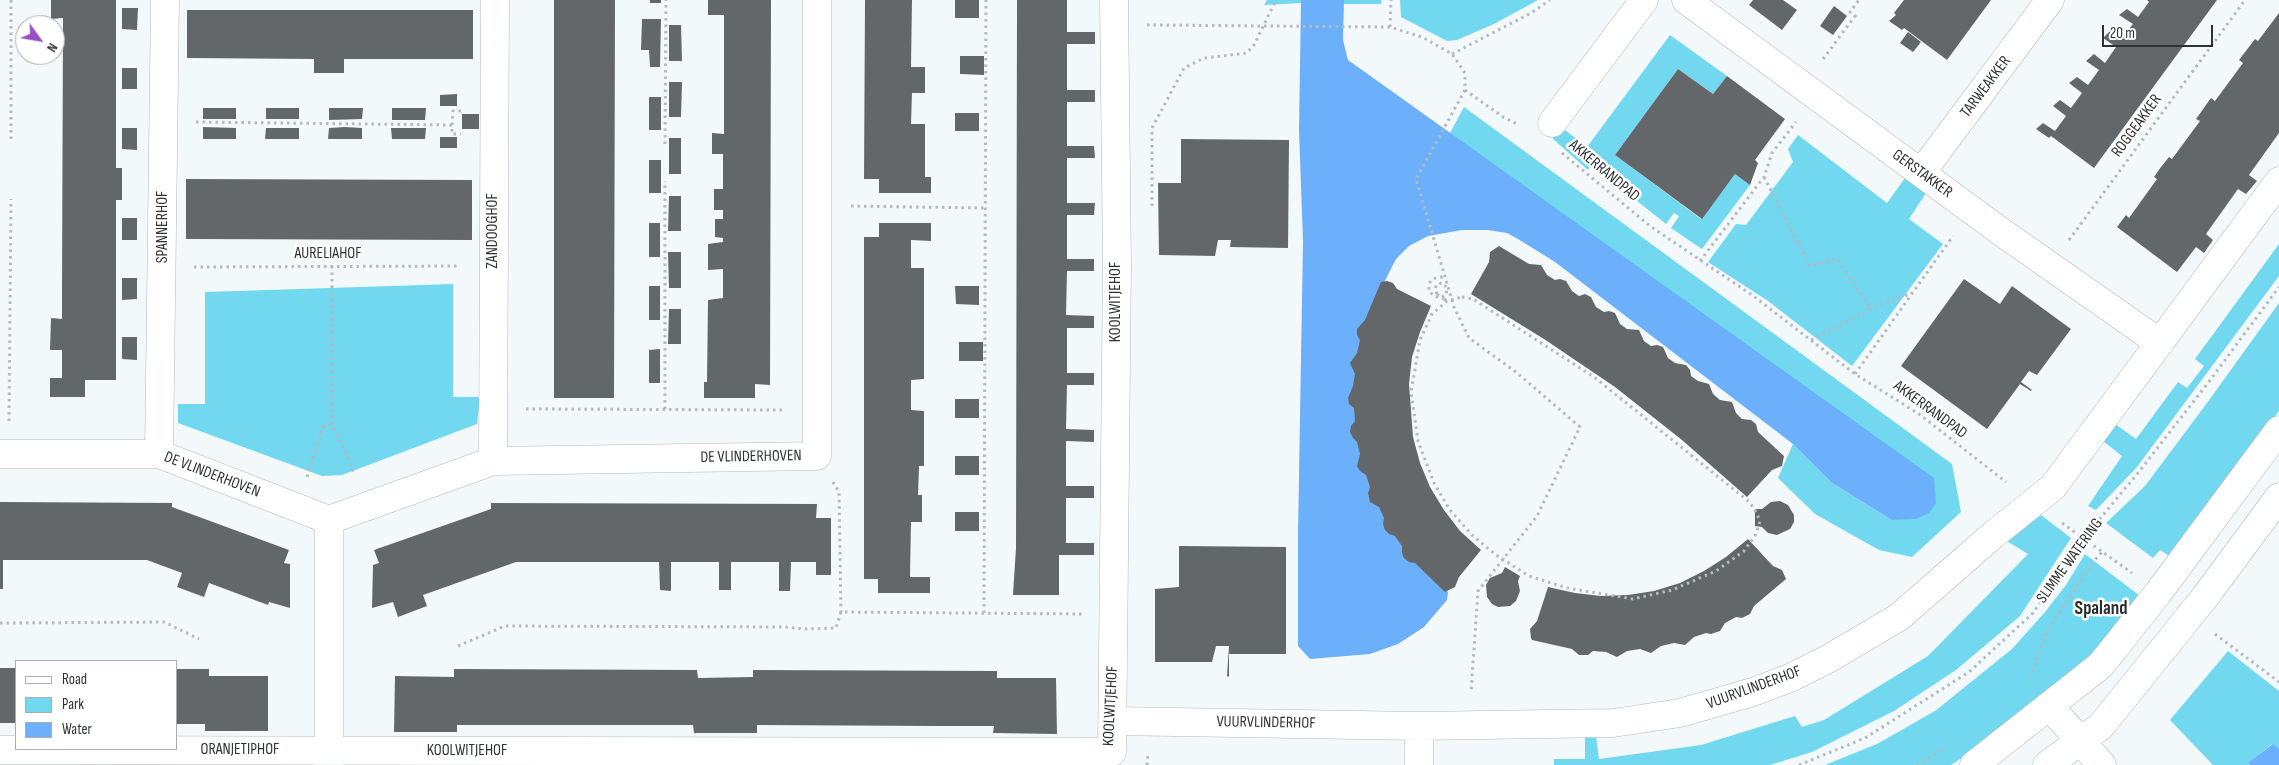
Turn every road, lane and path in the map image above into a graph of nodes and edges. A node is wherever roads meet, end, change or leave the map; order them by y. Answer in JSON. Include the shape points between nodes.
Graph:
{"nodes":[{"id":1,"x":11,"y":0,"type":"edge"},
{"id":2,"x":165,"y":0,"type":"edge"},
{"id":3,"x":495,"y":0,"type":"edge"},
{"id":4,"x":666,"y":0,"type":"edge"},
{"id":5,"x":817,"y":0,"type":"edge"},
{"id":6,"x":986,"y":0,"type":"edge"},
{"id":7,"x":1276,"y":0,"type":"edge"},
{"id":8,"x":1391,"y":0,"type":"edge"},
{"id":9,"x":1550,"y":0,"type":"edge"},
{"id":10,"x":1644,"y":0,"type":"edge"},
{"id":11,"x":1686,"y":0,"type":"edge"},
{"id":12,"x":1860,"y":0,"type":"edge"},
{"id":13,"x":2050,"y":0,"type":"edge"},
{"id":14,"x":2245,"y":0,"type":"edge"},
{"id":15,"x":1114,"y":13,"type":"edge"},
{"id":16,"x":1264,"y":25,"type":"junction"},
{"id":17,"x":1390,"y":27,"type":"junction"},
{"id":18,"x":1452,"y":54,"type":"junction"},
{"id":19,"x":1465,"y":90,"type":"junction"},
{"id":20,"x":1809,"y":92,"type":"junction"},
{"id":21,"x":163,"y":122,"type":"junction"},
{"id":22,"x":1540,"y":126,"type":"joint"},
{"id":23,"x":1152,"y":128,"type":"dead end"},
{"id":24,"x":494,"y":136,"type":"junction"},
{"id":25,"x":10,"y":139,"type":"dead end"},
{"id":26,"x":665,"y":144,"type":"dead end"},
{"id":27,"x":1558,"y":150,"type":"dead end"},
{"id":28,"x":1921,"y":174,"type":"junction"},
{"id":29,"x":1764,"y":176,"type":"junction"},
{"id":30,"x":665,"y":181,"type":"dead end"},
{"id":31,"x":2279,"y":181,"type":"edge"},
{"id":32,"x":11,"y":199,"type":"dead end"},
{"id":33,"x":817,"y":206,"type":"junction"},
{"id":34,"x":985,"y":208,"type":"junction"},
{"id":35,"x":1972,"y":210,"type":"junction"},
{"id":36,"x":1700,"y":260,"type":"junction"},
{"id":37,"x":332,"y":266,"type":"junction"},
{"id":38,"x":493,"y":266,"type":"junction"},
{"id":39,"x":2050,"y":267,"type":"junction"},
{"id":40,"x":163,"y":268,"type":"junction"},
{"id":41,"x":1446,"y":276,"type":"junction"},
{"id":42,"x":2279,"y":287,"type":"edge"},
{"id":43,"x":1912,"y":293,"type":"junction"},
{"id":44,"x":1446,"y":300,"type":"junction"},
{"id":45,"x":1872,"y":309,"type":"junction"},
{"id":46,"x":1811,"y":340,"type":"junction"},
{"id":47,"x":2160,"y":344,"type":"junction"},
{"id":48,"x":1855,"y":374,"type":"junction"},
{"id":49,"x":493,"y":409,"type":"junction"},
{"id":50,"x":665,"y":409,"type":"junction"},
{"id":51,"x":817,"y":410,"type":"junction"},
{"id":52,"x":332,"y":424,"type":"junction"},
{"id":53,"x":2279,"y":430,"type":"edge"},
{"id":54,"x":4,"y":454,"type":"edge"},
{"id":55,"x":159,"y":454,"type":"junction"},
{"id":56,"x":817,"y":456,"type":"junction"},
{"id":57,"x":493,"y":461,"type":"junction"},
{"id":58,"x":2279,"y":497,"type":"edge"},
{"id":59,"x":2035,"y":503,"type":"junction"},
{"id":60,"x":297,"y":508,"type":"junction"},
{"id":61,"x":337,"y":518,"type":"junction"},
{"id":62,"x":2084,"y":538,"type":"junction"},
{"id":63,"x":2102,"y":552,"type":"junction"},
{"id":64,"x":2158,"y":593,"type":"junction"},
{"id":65,"x":841,"y":612,"type":"junction"},
{"id":66,"x":984,"y":613,"type":"junction"},
{"id":67,"x":1113,"y":614,"type":"junction"},
{"id":68,"x":0,"y":623,"type":"edge"},
{"id":69,"x":2215,"y":634,"type":"dead end"},
{"id":70,"x":199,"y":639,"type":"dead end"},
{"id":71,"x":458,"y":646,"type":"dead end"},
{"id":72,"x":2279,"y":682,"type":"edge"},
{"id":73,"x":2028,"y":684,"type":"dead end"},
{"id":74,"x":2050,"y":707,"type":"junction"},
{"id":75,"x":1113,"y":721,"type":"junction"},
{"id":76,"x":1469,"y":725,"type":"junction"},
{"id":77,"x":1419,"y":726,"type":"junction"},
{"id":78,"x":2081,"y":741,"type":"junction"},
{"id":79,"x":1950,"y":745,"type":"dead end"},
{"id":80,"x":0,"y":750,"type":"edge"},
{"id":81,"x":329,"y":758,"type":"edge"},
{"id":82,"x":1418,"y":765,"type":"edge"},
{"id":83,"x":1799,"y":765,"type":"edge"},
{"id":84,"x":1916,"y":765,"type":"edge"},
{"id":85,"x":1974,"y":765,"type":"edge"},
{"id":86,"x":2047,"y":765,"type":"edge"},
{"id":87,"x":2102,"y":765,"type":"edge"}],
"edges":[{"from":1,"to":25,"type":"path"},
{"from":2,"to":21,"type":"street","name":"SPANNERHOF"},
{"from":3,"to":24,"type":"street","name":"ZANDOOGHOF"},
{"from":4,"to":26,"type":"path"},
{"from":5,"to":33,"type":"street","name":"DE VLINDERHOVEN"},
{"from":6,"to":34,"type":"path"},
{"from":7,"to":16,"type":"path"},
{"from":8,"to":17,"type":"path"},
{"from":9,"to":18,"type":"path"},
{"from":10,"to":22,"type":"street"},
{"from":11,"to":20,"type":"street","name":"GERSTAKKER"},
{"from":12,"to":20,"type":"path","via":[[1850,12],[1855,16]]},
{"from":13,"to":28,"type":"street","name":"TARWEAKKER"},
{"from":14,"to":39,"type":"path","name":"ROGGEAKKER"},
{"from":15,"to":16,"type":"path"},
{"from":15,"to":67,"type":"street","name":"KOOLWITJEHOF","via":[[1117,274]]},
{"from":16,"to":17,"type":"path"},
{"from":16,"to":23,"type":"path","via":[[1246,53],[1204,58],[1184,68]]},
{"from":17,"to":18,"type":"path","via":[[1422,37]]},
{"from":18,"to":19,"type":"path","via":[[1465,73]]},
{"from":19,"to":22,"type":"path","via":[[1503,117]]},
{"from":19,"to":41,"type":"path","via":[[1416,179]]},
{"from":20,"to":28,"type":"street","name":"GERSTAKKER"},
{"from":20,"to":29,"type":"path","via":[[1772,153]]},
{"from":21,"to":24,"type":"path","via":[[452,125],[452,134]]},
{"from":21,"to":40,"type":"street","name":"SPANNERHOF"},
{"from":24,"to":38,"type":"street","name":"ZANDOOGHOF"},
{"from":27,"to":36,"type":"path","name":"AKKERRANDPAD","via":[[1650,226]]},
{"from":28,"to":35,"type":"street","name":"GERSTAKKER"},
{"from":29,"to":36,"type":"path"},
{"from":29,"to":45,"type":"path","via":[[1810,266],[1837,259]]},
{"from":30,"to":50,"type":"path"},
{"from":31,"to":47,"type":"street"},
{"from":32,"to":54,"type":"path"},
{"from":33,"to":34,"type":"path"},
{"from":33,"to":51,"type":"street","name":"DE VLINDERHOVEN"},
{"from":34,"to":66,"type":"path"},
{"from":35,"to":39,"type":"street","name":"GERSTAKKER"},
{"from":35,"to":43,"type":"path"},
{"from":36,"to":46,"type":"path","name":"AKKERRANDPAD"},
{"from":37,"to":38,"type":"path","name":"AURELIAHOF"},
{"from":37,"to":40,"type":"path","name":"AURELIAHOF"},
{"from":37,"to":52,"type":"path"},
{"from":38,"to":49,"type":"street","name":"ZANDOOGHOF"},
{"from":39,"to":47,"type":"street","name":"GERSTAKKER"},
{"from":40,"to":55,"type":"street","name":"SPANNERHOF"},
{"from":41,"to":44,"type":"path","bridge":true,"via":[[1432,279],[1429,284],[1429,291],[1440,298],[1446,295],[1447,288],[1443,283],[1437,284],[1435,289],[1437,294]]},
{"from":41,"to":76,"type":"path","via":[[1454,307],[1469,338],[1516,372],[1580,427],[1537,516],[1478,591]]},
{"from":42,"to":62,"type":"path","name":"SLIMME WATERING","via":[[2205,387]]},
{"from":43,"to":45,"type":"path"},
{"from":43,"to":48,"type":"path"},
{"from":44,"to":44,"type":"path","bridge":true,"via":[[1473,299],[1594,377],[1747,500],[1760,521],[1756,534],[1744,551],[1716,571],[1672,590],[1633,599],[1567,588],[1530,576],[1472,535],[1450,510],[1434,483],[1418,441],[1411,392],[1420,340],[1432,314]]},
{"from":45,"to":46,"type":"path"},
{"from":46,"to":48,"type":"path","name":"AKKERRANDPAD"},
{"from":47,"to":59,"type":"street","via":[[2053,487]]},
{"from":48,"to":59,"type":"path","name":"AKKERRANDPAD","via":[[1919,414]]},
{"from":49,"to":50,"type":"path"},
{"from":49,"to":57,"type":"street","name":"ZANDOOGHOF"},
{"from":50,"to":51,"type":"path"},
{"from":51,"to":56,"type":"street","name":"DE VLINDERHOVEN"},
{"from":52,"to":60,"type":"path","via":[[323,427]]},
{"from":52,"to":61,"type":"path","via":[[353,468]]},
{"from":53,"to":64,"type":"street"},
{"from":54,"to":55,"type":"street","name":"DE VLINDERHOVEN"},
{"from":55,"to":60,"type":"street","name":"DE VLINDERHOVEN"},
{"from":56,"to":57,"type":"street","name":"DE VLINDERHOVEN"},
{"from":56,"to":65,"type":"path","via":[[839,492]]},
{"from":57,"to":61,"type":"street","name":"DE VLINDERHOVEN"},
{"from":58,"to":78,"type":"street","via":[[2205,597],[2107,719]]},
{"from":59,"to":62,"type":"path","name":"AKKERRANDPAD"},
{"from":59,"to":76,"type":"street","name":"VUURVLINDERHOF","via":[[1898,617],[1790,678],[1680,714],[1613,723]]},
{"from":60,"to":61,"type":"street","name":"DE VLINDERHOVEN"},
{"from":61,"to":81,"type":"street"},
{"from":62,"to":63,"type":"path","name":"AKKERRANDPAD"},
{"from":62,"to":83,"type":"path","name":"SLIMME WATERING","via":[[2033,613],[1969,672],[1865,738]]},
{"from":63,"to":64,"type":"path","name":"AKKERRANDPAD"},
{"from":63,"to":73,"type":"path","via":[[2047,631]]},
{"from":64,"to":74,"type":"street","via":[[2101,665]]},
{"from":65,"to":66,"type":"path"},
{"from":65,"to":71,"type":"path","via":[[836,628],[817,629],[506,626]]},
{"from":66,"to":67,"type":"path"},
{"from":67,"to":75,"type":"street","name":"KOOLWITJEHOF"},
{"from":68,"to":70,"type":"path","via":[[164,622]]},
{"from":69,"to":72,"type":"path"},
{"from":74,"to":78,"type":"street"},
{"from":74,"to":85,"type":"street"},
{"from":75,"to":77,"type":"street","name":"VUURVLINDERHOF"},
{"from":75,"to":81,"type":"street","name":"KOOLWITJEHOF","via":[[1112,752]]},
{"from":76,"to":77,"type":"street","name":"VUURVLINDERHOF"},
{"from":77,"to":82,"type":"street"},
{"from":78,"to":86,"type":"street"},
{"from":78,"to":87,"type":"street"},
{"from":79,"to":84,"type":"path"},
{"from":80,"to":81,"type":"street","name":"ORANJETIPHOF"}]}
